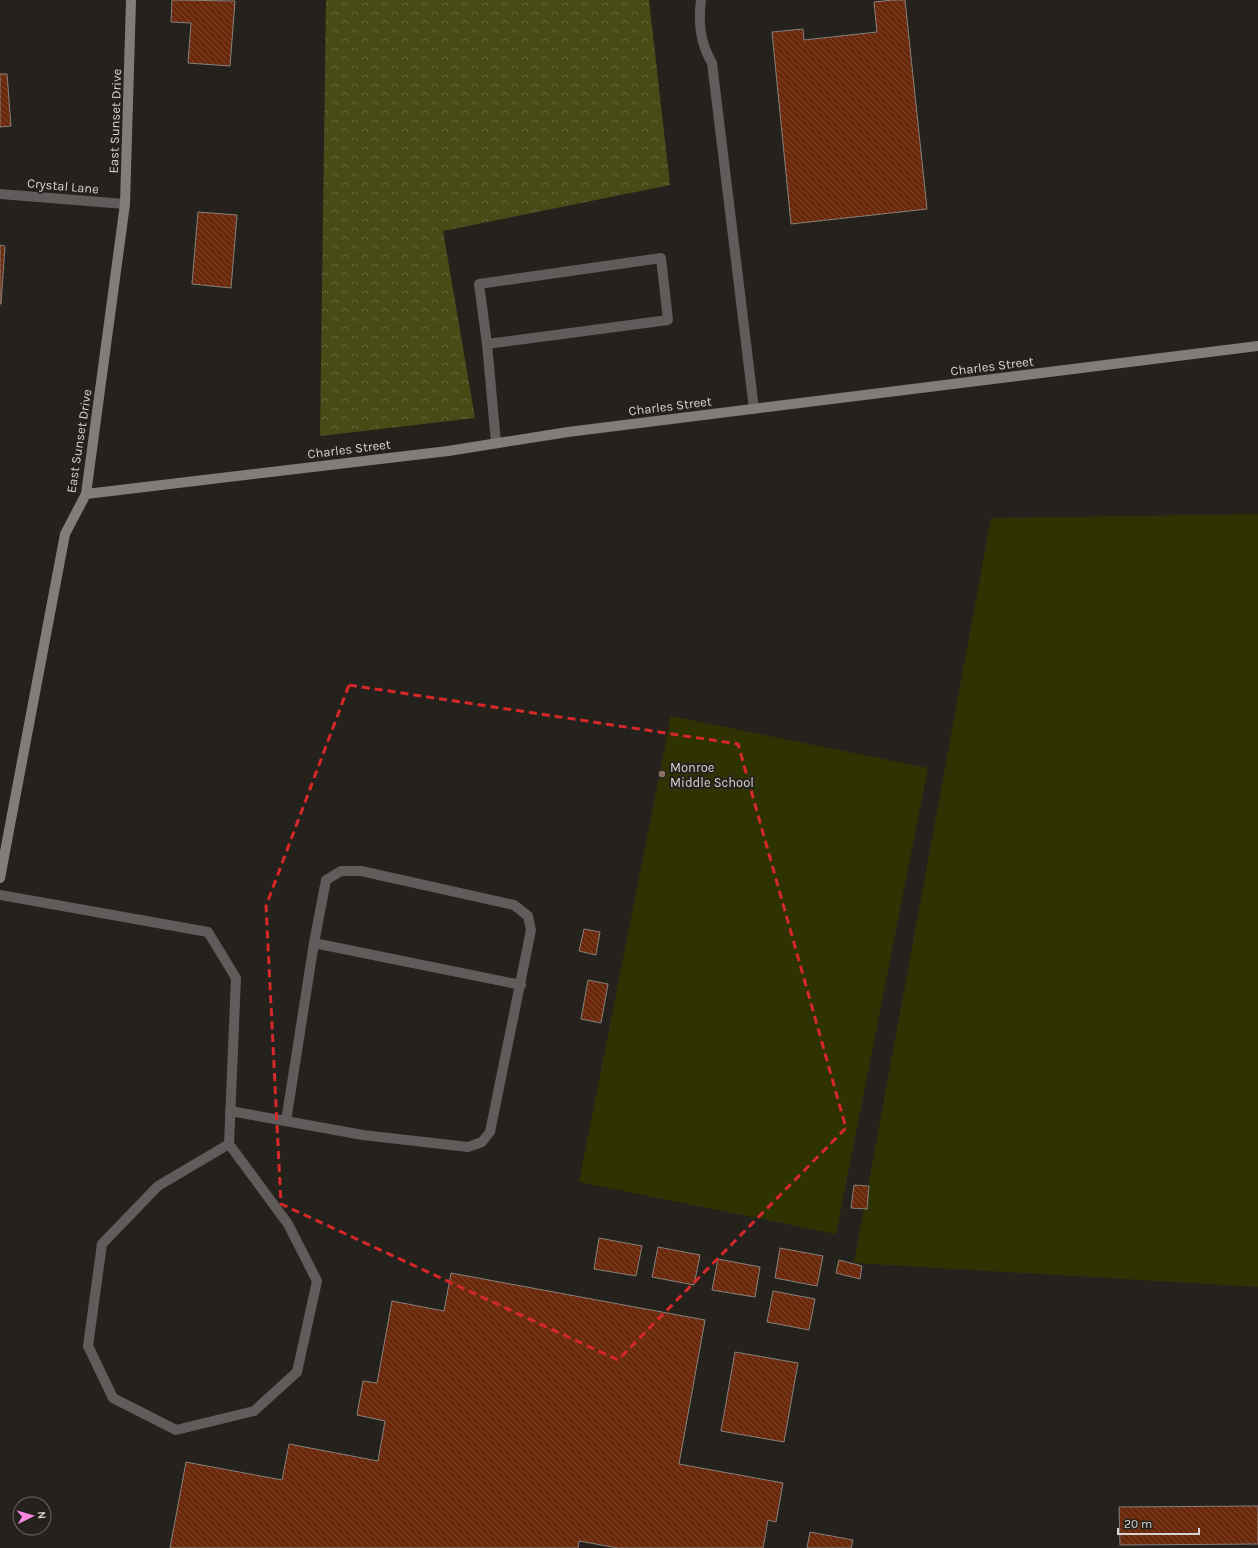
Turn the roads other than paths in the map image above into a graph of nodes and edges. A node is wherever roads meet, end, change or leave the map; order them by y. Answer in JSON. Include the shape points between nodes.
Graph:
{"nodes":[{"id":1,"x":131,"y":0,"type":"edge"},
{"id":2,"x":701,"y":0,"type":"edge"},
{"id":3,"x":0,"y":194,"type":"edge"},
{"id":4,"x":124,"y":204,"type":"junction"},
{"id":5,"x":487,"y":344,"type":"junction"},
{"id":6,"x":1258,"y":346,"type":"edge"},
{"id":7,"x":754,"y":409,"type":"junction"},
{"id":8,"x":496,"y":443,"type":"junction"},
{"id":9,"x":86,"y":494,"type":"junction"},
{"id":10,"x":0,"y":878,"type":"edge"},
{"id":11,"x":0,"y":895,"type":"edge"},
{"id":12,"x":314,"y":943,"type":"junction"},
{"id":13,"x":521,"y":985,"type":"junction"},
{"id":14,"x":230,"y":1111,"type":"junction"},
{"id":15,"x":286,"y":1121,"type":"junction"},
{"id":16,"x":229,"y":1144,"type":"junction"}],
"edges":[{"from":1,"to":4,"type":"street","name":"East Sunset Drive"},
{"from":2,"to":7,"type":"street","via":[[698,19],[704,50],[712,63]]},
{"from":3,"to":4,"type":"street","name":"Crystal Lane"},
{"from":4,"to":9,"type":"street","name":"East Sunset Drive"},
{"from":5,"to":5,"type":"street","via":[[668,320],[661,258],[479,284]]},
{"from":5,"to":8,"type":"street"},
{"from":6,"to":7,"type":"street","name":"Charles Street"},
{"from":7,"to":8,"type":"street","name":"Charles Street"},
{"from":8,"to":9,"type":"street","name":"Charles Street","via":[[448,451]]},
{"from":9,"to":10,"type":"street","name":"East Sunset Drive","via":[[66,534]]},
{"from":11,"to":14,"type":"street","via":[[208,932],[236,978]]},
{"from":12,"to":13,"type":"street"},
{"from":12,"to":13,"type":"street","via":[[326,880],[341,870],[361,871],[514,905],[528,916],[531,930]]},
{"from":12,"to":15,"type":"street"},
{"from":13,"to":15,"type":"street","via":[[490,1132],[482,1142],[468,1147],[363,1135]]},
{"from":14,"to":15,"type":"street"},
{"from":14,"to":16,"type":"street"},
{"from":16,"to":16,"type":"street","via":[[158,1186],[102,1244],[88,1346],[113,1398],[176,1430],[254,1411],[297,1372],[317,1281],[288,1224]]}]}
